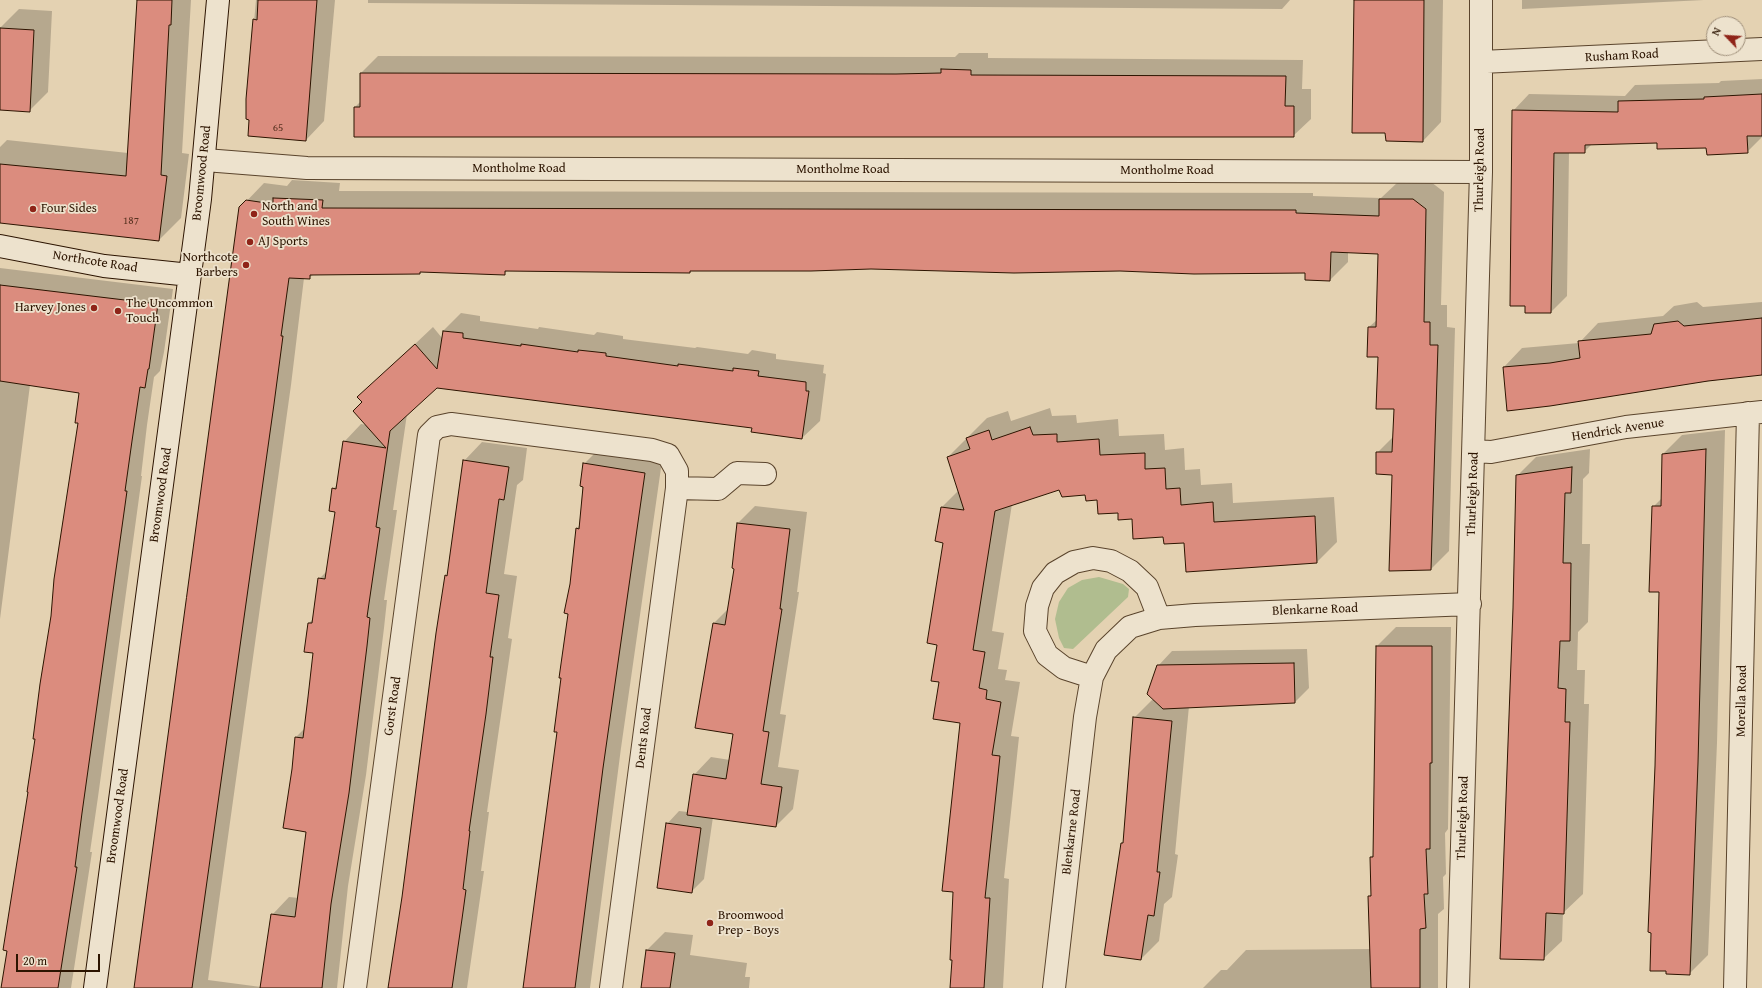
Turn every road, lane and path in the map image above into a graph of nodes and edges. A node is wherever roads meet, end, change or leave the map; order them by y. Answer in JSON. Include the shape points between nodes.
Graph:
{"nodes":[{"id":1,"x":218,"y":0,"type":"edge"},
{"id":2,"x":1481,"y":0,"type":"edge"},
{"id":3,"x":1762,"y":49,"type":"edge"},
{"id":4,"x":1481,"y":62,"type":"junction"},
{"id":5,"x":205,"y":160,"type":"junction"},
{"id":6,"x":1481,"y":172,"type":"junction"},
{"id":7,"x":0,"y":246,"type":"edge"},
{"id":8,"x":190,"y":275,"type":"junction"},
{"id":9,"x":1755,"y":413,"type":"edge"},
{"id":10,"x":437,"y":427,"type":"joint"},
{"id":11,"x":1474,"y":451,"type":"junction"},
{"id":12,"x":765,"y":474,"type":"dead end"},
{"id":13,"x":676,"y":488,"type":"junction"},
{"id":14,"x":1470,"y":604,"type":"junction"},
{"id":15,"x":1159,"y":618,"type":"junction"},
{"id":16,"x":1092,"y":677,"type":"junction"},
{"id":17,"x":95,"y":988,"type":"edge"},
{"id":18,"x":355,"y":988,"type":"edge"},
{"id":19,"x":611,"y":988,"type":"edge"},
{"id":20,"x":1054,"y":988,"type":"edge"},
{"id":21,"x":1458,"y":988,"type":"edge"},
{"id":22,"x":1735,"y":988,"type":"edge"}],
"edges":[{"from":1,"to":5,"type":"street","name":"Broomwood Road"},
{"from":2,"to":4,"type":"street","name":"Thurleigh Road"},
{"from":3,"to":4,"type":"street","name":"Rusham Road"},
{"from":4,"to":6,"type":"street","name":"Thurleigh Road"},
{"from":5,"to":6,"type":"street","name":"Montholme Road","via":[[307,168]]},
{"from":5,"to":8,"type":"street","name":"Broomwood Road"},
{"from":6,"to":11,"type":"street","name":"Thurleigh Road"},
{"from":7,"to":8,"type":"street","name":"Northcote Road","via":[[104,266]]},
{"from":8,"to":17,"type":"street","name":"Broomwood Road"},
{"from":9,"to":11,"type":"street","name":"Hendrick Avenue","via":[[1626,427],[1491,452]]},
{"from":9,"to":22,"type":"street","name":"Morella Road"},
{"from":10,"to":13,"type":"street","name":"Dents Road","via":[[451,424],[652,450],[668,455],[677,471]]},
{"from":10,"to":18,"type":"street","name":"Gorst Road","via":[[429,435]]},
{"from":11,"to":14,"type":"street","name":"Thurleigh Road"},
{"from":12,"to":13,"type":"street","via":[[737,472],[718,489]]},
{"from":13,"to":19,"type":"street","name":"Dents Road"},
{"from":14,"to":15,"type":"street","name":"Blenkarne Road","via":[[1203,614]]},
{"from":14,"to":21,"type":"street","name":"Thurleigh Road"},
{"from":15,"to":16,"type":"street","name":"Blenkarne Road","via":[[1130,627],[1106,650]]},
{"from":15,"to":16,"type":"street","via":[[1147,587],[1130,571],[1111,561],[1093,558],[1074,562],[1055,573],[1043,588],[1037,606],[1036,631],[1047,655],[1064,668]]},
{"from":16,"to":20,"type":"street","name":"Blenkarne Road","via":[[1085,717]]}]}
